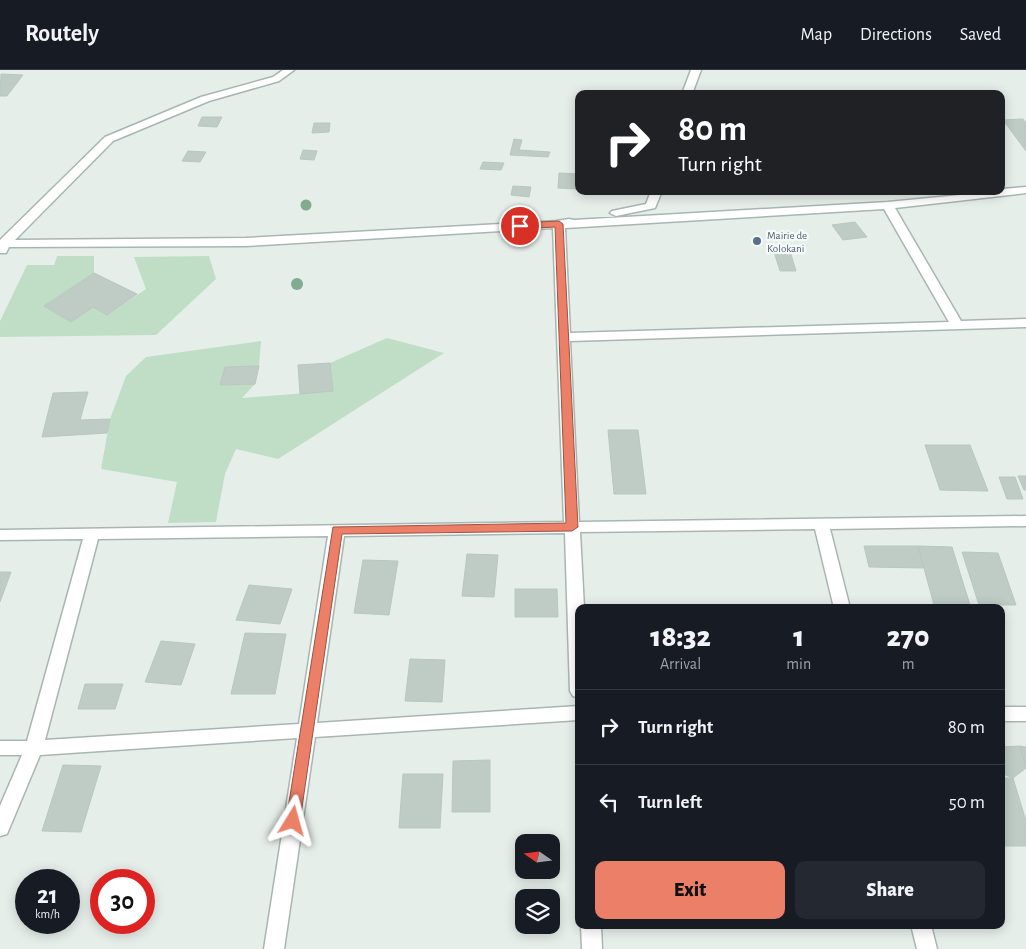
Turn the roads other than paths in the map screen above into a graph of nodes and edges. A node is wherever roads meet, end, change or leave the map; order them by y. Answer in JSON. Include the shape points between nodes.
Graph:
{"nodes":[{"id":1,"x":289,"y":70,"type":"edge"},
{"id":2,"x":696,"y":70,"type":"edge"},
{"id":3,"x":688,"y":90,"type":"edge"},
{"id":4,"x":1026,"y":190,"type":"edge"},
{"id":5,"x":1005,"y":192,"type":"edge"},
{"id":6,"x":655,"y":195,"type":"edge"},
{"id":7,"x":980,"y":195,"type":"edge"},
{"id":8,"x":888,"y":205,"type":"junction"},
{"id":9,"x":559,"y":224,"type":"junction"},
{"id":10,"x":1,"y":247,"type":"edge"},
{"id":11,"x":1026,"y":323,"type":"edge"},
{"id":12,"x":957,"y":325,"type":"junction"},
{"id":13,"x":564,"y":337,"type":"junction"},
{"id":14,"x":1026,"y":521,"type":"edge"},
{"id":15,"x":821,"y":524,"type":"junction"},
{"id":16,"x":572,"y":527,"type":"junction"},
{"id":17,"x":337,"y":530,"type":"junction"},
{"id":18,"x":92,"y":533,"type":"junction"},
{"id":19,"x":0,"y":535,"type":"edge"},
{"id":20,"x":575,"y":604,"type":"edge"},
{"id":21,"x":841,"y":604,"type":"edge"},
{"id":22,"x":575,"y":713,"type":"edge"},
{"id":23,"x":1005,"y":714,"type":"edge"},
{"id":24,"x":1026,"y":714,"type":"edge"},
{"id":25,"x":307,"y":730,"type":"junction"},
{"id":26,"x":0,"y":748,"type":"edge"},
{"id":27,"x":34,"y":748,"type":"junction"},
{"id":28,"x":0,"y":828,"type":"edge"},
{"id":29,"x":591,"y":929,"type":"edge"},
{"id":30,"x":922,"y":929,"type":"edge"},
{"id":31,"x":274,"y":949,"type":"edge"},
{"id":32,"x":592,"y":949,"type":"edge"},
{"id":33,"x":927,"y":949,"type":"edge"}],
"edges":[{"from":1,"to":10,"type":"street","via":[[276,79],[205,99],[109,139]]},
{"from":2,"to":3,"type":"street"},
{"from":4,"to":5,"type":"street"},
{"from":6,"to":9,"type":"street","via":[[651,206]]},
{"from":7,"to":8,"type":"street"},
{"from":8,"to":9,"type":"street"},
{"from":8,"to":12,"type":"street"},
{"from":9,"to":10,"type":"street","via":[[246,242]]},
{"from":9,"to":13,"type":"street"},
{"from":11,"to":12,"type":"street"},
{"from":12,"to":13,"type":"street"},
{"from":13,"to":16,"type":"street"},
{"from":14,"to":15,"type":"street"},
{"from":15,"to":16,"type":"street"},
{"from":15,"to":21,"type":"street"},
{"from":16,"to":17,"type":"street"},
{"from":16,"to":20,"type":"street"},
{"from":17,"to":18,"type":"street"},
{"from":17,"to":25,"type":"street"},
{"from":18,"to":19,"type":"street"},
{"from":18,"to":27,"type":"street"},
{"from":22,"to":25,"type":"street"},
{"from":23,"to":24,"type":"street"},
{"from":25,"to":27,"type":"street"},
{"from":25,"to":31,"type":"street"},
{"from":26,"to":27,"type":"street"},
{"from":27,"to":28,"type":"street"},
{"from":29,"to":32,"type":"street"},
{"from":30,"to":33,"type":"street"}]}
